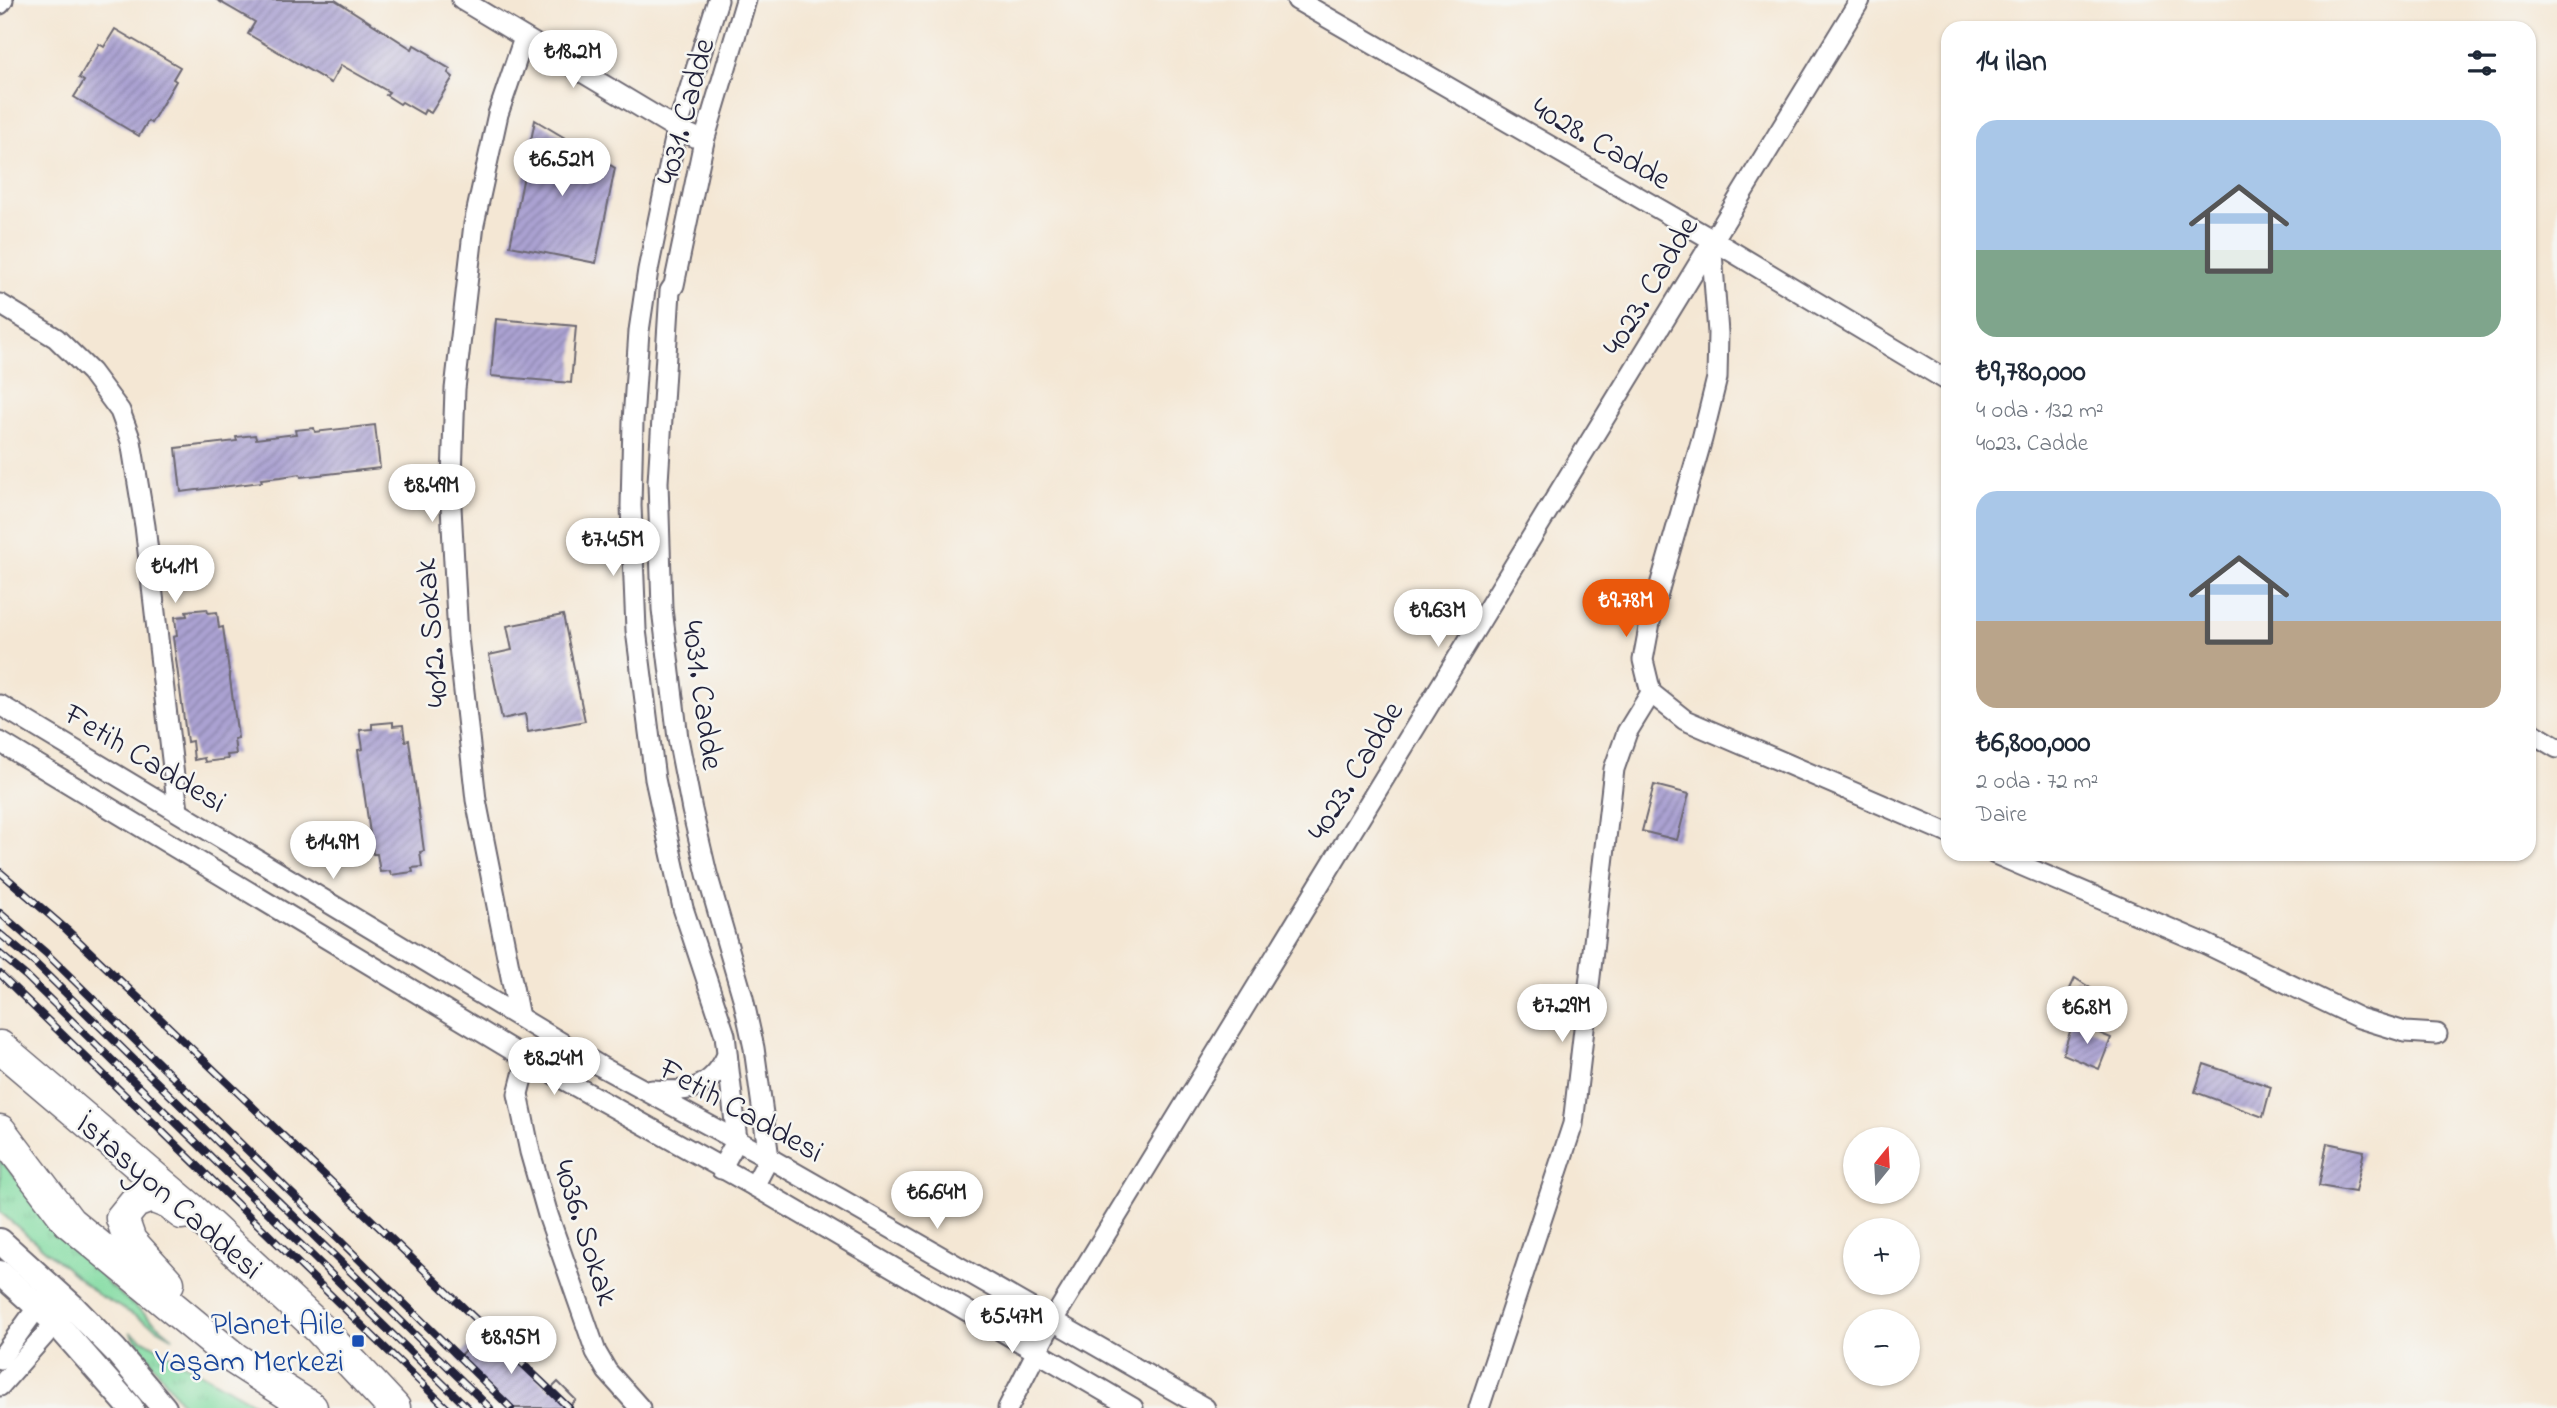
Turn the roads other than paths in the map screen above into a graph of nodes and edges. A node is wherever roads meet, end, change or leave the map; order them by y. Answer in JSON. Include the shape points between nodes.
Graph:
{"nodes":[{"id":1,"x":462,"y":0,"type":"edge"},
{"id":2,"x":718,"y":0,"type":"edge"},
{"id":3,"x":746,"y":0,"type":"edge"},
{"id":4,"x":1297,"y":0,"type":"edge"},
{"id":5,"x":1860,"y":0,"type":"edge"},
{"id":6,"x":524,"y":37,"type":"junction"},
{"id":7,"x":677,"y":130,"type":"junction"},
{"id":8,"x":704,"y":141,"type":"junction"},
{"id":9,"x":1712,"y":239,"type":"junction"},
{"id":10,"x":0,"y":304,"type":"edge"},
{"id":11,"x":1941,"y":377,"type":"edge"},
{"id":12,"x":1651,"y":693,"type":"junction"},
{"id":13,"x":0,"y":705,"type":"edge"},
{"id":14,"x":2536,"y":735,"type":"edge"},
{"id":15,"x":0,"y":742,"type":"edge"},
{"id":16,"x":2557,"y":748,"type":"edge"},
{"id":17,"x":178,"y":811,"type":"junction"},
{"id":18,"x":1941,"y":830,"type":"edge"},
{"id":19,"x":2011,"y":861,"type":"edge"},
{"id":20,"x":519,"y":1017,"type":"junction"},
{"id":21,"x":2437,"y":1034,"type":"dead end"},
{"id":22,"x":0,"y":1047,"type":"edge"},
{"id":23,"x":727,"y":1055,"type":"junction"},
{"id":24,"x":527,"y":1059,"type":"junction"},
{"id":25,"x":648,"y":1090,"type":"junction"},
{"id":26,"x":0,"y":1131,"type":"edge"},
{"id":27,"x":737,"y":1140,"type":"junction"},
{"id":28,"x":769,"y":1158,"type":"junction"},
{"id":29,"x":721,"y":1169,"type":"junction"},
{"id":30,"x":754,"y":1186,"type":"junction"},
{"id":31,"x":0,"y":1241,"type":"edge"},
{"id":32,"x":237,"y":1252,"type":"junction"},
{"id":33,"x":0,"y":1273,"type":"edge"},
{"id":34,"x":55,"y":1306,"type":"junction"},
{"id":35,"x":1053,"y":1320,"type":"junction"},
{"id":36,"x":1037,"y":1351,"type":"junction"},
{"id":37,"x":0,"y":1357,"type":"edge"},
{"id":38,"x":235,"y":1359,"type":"junction"},
{"id":39,"x":0,"y":1386,"type":"edge"},
{"id":40,"x":131,"y":1408,"type":"edge"},
{"id":41,"x":164,"y":1408,"type":"edge"},
{"id":42,"x":311,"y":1408,"type":"edge"},
{"id":43,"x":394,"y":1408,"type":"edge"},
{"id":44,"x":640,"y":1408,"type":"edge"},
{"id":45,"x":1008,"y":1408,"type":"edge"},
{"id":46,"x":1133,"y":1408,"type":"edge"},
{"id":47,"x":1205,"y":1408,"type":"edge"},
{"id":48,"x":1479,"y":1408,"type":"edge"}],
"edges":[{"from":1,"to":6,"type":"street"},
{"from":2,"to":7,"type":"street","name":"4031. Cadde"},
{"from":3,"to":8,"type":"street","name":"4031. Cadde"},
{"from":4,"to":9,"type":"street","name":"4028. Cadde"},
{"from":5,"to":9,"type":"street","name":"4023. Cadde"},
{"from":6,"to":7,"type":"street"},
{"from":6,"to":20,"type":"street","name":"4012. Sokak","via":[[498,114],[474,224],[455,389],[451,507],[458,637],[476,800]]},
{"from":7,"to":8,"type":"street"},
{"from":7,"to":23,"type":"street","name":"4031. Cadde","via":[[639,331],[632,567],[656,779],[683,908]]},
{"from":8,"to":28,"type":"street","name":"4031. Cadde","via":[[670,291],[658,482],[662,610],[692,810],[750,1026]]},
{"from":9,"to":11,"type":"street","name":"4028. Cadde"},
{"from":9,"to":12,"type":"street","via":[[1717,378],[1651,617],[1643,660]]},
{"from":9,"to":35,"type":"street","name":"4023. Cadde"},
{"from":10,"to":17,"type":"street","via":[[56,338],[91,372],[120,411],[131,441]]},
{"from":12,"to":18,"type":"street","via":[[1685,720]]},
{"from":12,"to":48,"type":"street","via":[[1627,732],[1614,769],[1573,1124]]},
{"from":13,"to":17,"type":"street","name":"Fetih Caddesi"},
{"from":14,"to":16,"type":"street"},
{"from":15,"to":24,"type":"street","name":"Fetih Caddesi"},
{"from":17,"to":20,"type":"street","name":"Fetih Caddesi"},
{"from":19,"to":21,"type":"street","via":[[2206,944],[2359,1018],[2405,1032]]},
{"from":20,"to":25,"type":"street","name":"Fetih Caddesi"},
{"from":22,"to":32,"type":"main road","name":"İstasyon Caddesi"},
{"from":23,"to":25,"type":"street","via":[[708,1082],[692,1089]]},
{"from":23,"to":27,"type":"street","name":"4031. Cadde"},
{"from":24,"to":29,"type":"street","name":"Fetih Caddesi"},
{"from":24,"to":44,"type":"street","name":"4036. Sokak","via":[[518,1094],[548,1215],[596,1352]]},
{"from":25,"to":27,"type":"street","name":"Fetih Caddesi"},
{"from":26,"to":38,"type":"main road","via":[[69,1222]]},
{"from":27,"to":28,"type":"street","name":"Fetih Caddesi"},
{"from":27,"to":29,"type":"street"},
{"from":28,"to":30,"type":"street"},
{"from":28,"to":35,"type":"street","name":"Fetih Caddesi"},
{"from":29,"to":30,"type":"street","name":"Fetih Caddesi"},
{"from":30,"to":36,"type":"street","name":"Fetih Caddesi"},
{"from":31,"to":34,"type":"street"},
{"from":32,"to":38,"type":"main road","via":[[169,1203],[151,1196],[135,1202],[122,1218],[130,1241]]},
{"from":32,"to":43,"type":"main road","name":"İstasyon Caddesi","via":[[319,1328]]},
{"from":33,"to":34,"type":"street"},
{"from":34,"to":37,"type":"street"},
{"from":34,"to":39,"type":"street"},
{"from":34,"to":40,"type":"street"},
{"from":34,"to":41,"type":"street","via":[[115,1350]]},
{"from":35,"to":36,"type":"street","name":"4023. Cadde"},
{"from":35,"to":47,"type":"street","name":"Fetih Caddesi"},
{"from":36,"to":45,"type":"street","name":"4023. Cadde"},
{"from":36,"to":46,"type":"street","name":"Fetih Caddesi"},
{"from":38,"to":42,"type":"main road"}]}
